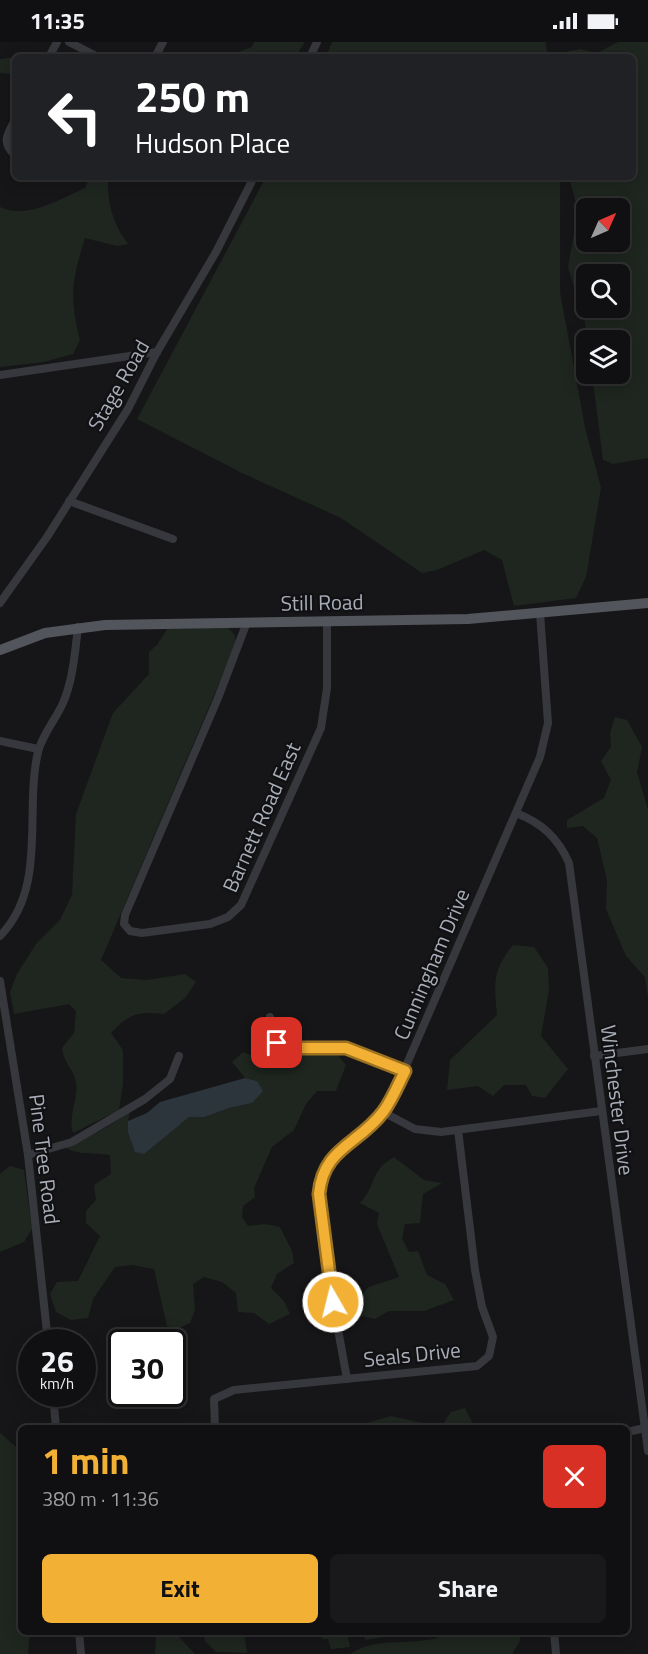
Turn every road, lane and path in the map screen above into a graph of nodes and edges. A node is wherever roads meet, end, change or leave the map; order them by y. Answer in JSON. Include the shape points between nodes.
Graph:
{"nodes":[{"id":1,"x":69,"y":42,"type":"edge"},
{"id":2,"x":92,"y":54,"type":"edge"},
{"id":3,"x":12,"y":125,"type":"edge"},
{"id":4,"x":12,"y":153,"type":"edge"},
{"id":5,"x":252,"y":180,"type":"edge"},
{"id":6,"x":157,"y":352,"type":"junction"},
{"id":7,"x":0,"y":375,"type":"edge"},
{"id":8,"x":69,"y":501,"type":"junction"},
{"id":9,"x":173,"y":539,"type":"dead end"},
{"id":10,"x":0,"y":603,"type":"edge"},
{"id":11,"x":648,"y":603,"type":"edge"},
{"id":12,"x":540,"y":613,"type":"junction"},
{"id":13,"x":327,"y":621,"type":"junction"},
{"id":14,"x":247,"y":622,"type":"junction"},
{"id":15,"x":78,"y":627,"type":"junction"},
{"id":16,"x":1,"y":648,"type":"edge"},
{"id":17,"x":0,"y":741,"type":"edge"},
{"id":18,"x":38,"y":749,"type":"junction"},
{"id":19,"x":516,"y":813,"type":"junction"},
{"id":20,"x":0,"y":936,"type":"edge"},
{"id":21,"x":0,"y":981,"type":"edge"},
{"id":22,"x":270,"y":1017,"type":"dead end"},
{"id":23,"x":648,"y":1049,"type":"edge"},
{"id":24,"x":179,"y":1056,"type":"dead end"},
{"id":25,"x":594,"y":1056,"type":"junction"},
{"id":26,"x":405,"y":1071,"type":"junction"},
{"id":27,"x":601,"y":1111,"type":"junction"},
{"id":28,"x":383,"y":1112,"type":"junction"},
{"id":29,"x":458,"y":1130,"type":"junction"},
{"id":30,"x":28,"y":1155,"type":"junction"},
{"id":31,"x":47,"y":1329,"type":"edge"},
{"id":32,"x":347,"y":1379,"type":"junction"},
{"id":33,"x":54,"y":1407,"type":"edge"},
{"id":34,"x":56,"y":1425,"type":"edge"},
{"id":35,"x":215,"y":1425,"type":"edge"},
{"id":36,"x":645,"y":1428,"type":"junction"},
{"id":37,"x":630,"y":1431,"type":"edge"},
{"id":38,"x":648,"y":1451,"type":"edge"},
{"id":39,"x":79,"y":1635,"type":"edge"},
{"id":40,"x":554,"y":1635,"type":"edge"},
{"id":41,"x":81,"y":1654,"type":"edge"},
{"id":42,"x":556,"y":1654,"type":"edge"}],
"edges":[{"from":1,"to":2,"type":"street"},
{"from":3,"to":4,"type":"street","via":[[6,136],[6,148]]},
{"from":5,"to":6,"type":"street","name":"Stage Road","via":[[216,252]]},
{"from":6,"to":7,"type":"street"},
{"from":6,"to":8,"type":"street","name":"Stage Road","via":[[128,409]]},
{"from":8,"to":9,"type":"street"},
{"from":8,"to":10,"type":"street","name":"Stage Road"},
{"from":11,"to":12,"type":"main road","name":"Still Road"},
{"from":12,"to":13,"type":"main road","name":"Still Road","via":[[468,619]]},
{"from":12,"to":19,"type":"street","name":"Cunningham Drive","via":[[548,723],[540,757]]},
{"from":13,"to":14,"type":"main road","name":"Still Road"},
{"from":13,"to":14,"type":"street","name":"Barnett Road East","via":[[327,688],[321,728],[241,905],[228,918],[210,924],[142,933],[126,928],[125,915]]},
{"from":14,"to":15,"type":"main road","name":"Still Road"},
{"from":15,"to":16,"type":"main road","name":"Still Road"},
{"from":15,"to":18,"type":"street","via":[[70,681]]},
{"from":17,"to":18,"type":"street"},
{"from":18,"to":20,"type":"street","via":[[33,778],[30,870],[23,897]]},
{"from":19,"to":25,"type":"street","name":"Winchester Drive","via":[[541,825],[553,836],[569,863]]},
{"from":19,"to":26,"type":"street","name":"Cunningham Drive"},
{"from":21,"to":30,"type":"street","name":"Pine Tree Road"},
{"from":22,"to":26,"type":"street","via":[[272,1035],[282,1046],[346,1048]]},
{"from":23,"to":25,"type":"street"},
{"from":24,"to":30,"type":"street","via":[[170,1078],[145,1100],[72,1142]]},
{"from":25,"to":27,"type":"street","name":"Winchester Drive"},
{"from":26,"to":28,"type":"street","name":"Cunningham Drive"},
{"from":27,"to":29,"type":"street"},
{"from":27,"to":36,"type":"street","name":"Winchester Drive"},
{"from":28,"to":29,"type":"street","via":[[424,1131]]},
{"from":28,"to":32,"type":"street","name":"Cunningham Drive","via":[[334,1155],[320,1181],[329,1274]]},
{"from":29,"to":32,"type":"street","name":"Seals Drive","via":[[475,1270],[492,1337],[489,1356],[477,1366]]},
{"from":30,"to":31,"type":"street","name":"Pine Tree Road"},
{"from":32,"to":35,"type":"street","name":"Seals Drive","via":[[234,1390],[214,1399]]},
{"from":33,"to":34,"type":"street"},
{"from":36,"to":37,"type":"street"},
{"from":36,"to":38,"type":"street","name":"Winchester Drive"},
{"from":39,"to":41,"type":"street"},
{"from":40,"to":42,"type":"street"}]}
